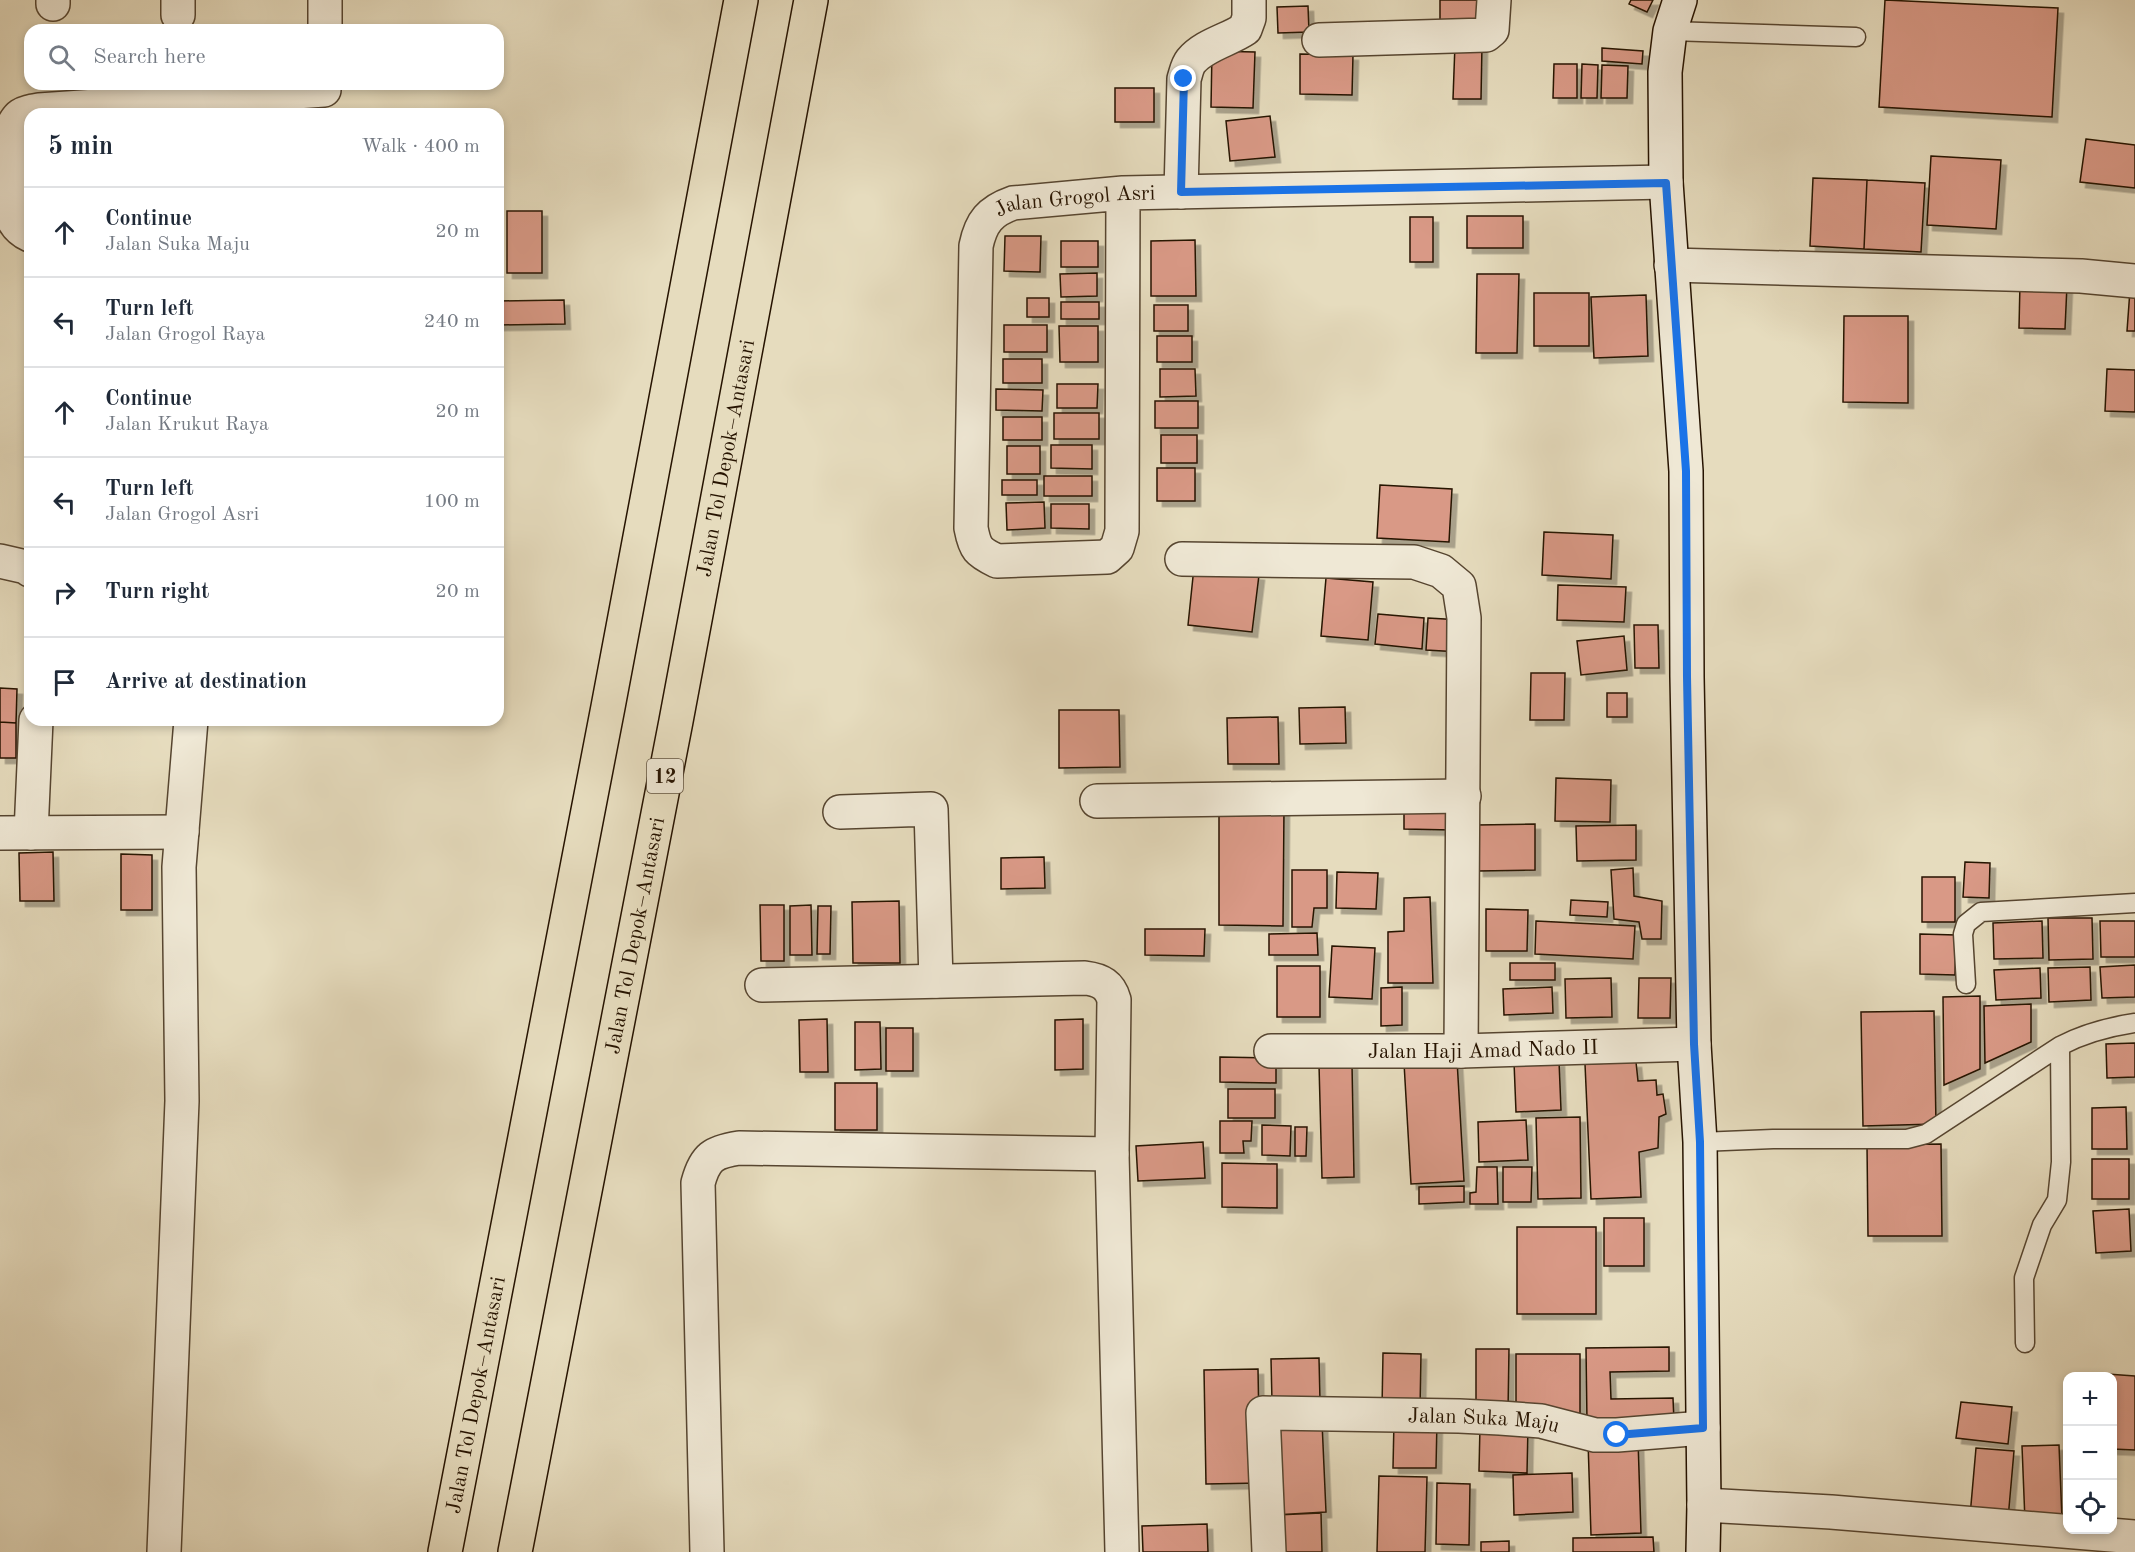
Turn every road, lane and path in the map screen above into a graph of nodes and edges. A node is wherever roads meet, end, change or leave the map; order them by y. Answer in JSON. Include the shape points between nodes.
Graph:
{"nodes":[{"id":1,"x":325,"y":0,"type":"edge"},
{"id":2,"x":741,"y":0,"type":"edge"},
{"id":3,"x":811,"y":0,"type":"edge"},
{"id":4,"x":1249,"y":0,"type":"edge"},
{"id":5,"x":1494,"y":0,"type":"edge"},
{"id":6,"x":1680,"y":0,"type":"edge"},
{"id":7,"x":325,"y":24,"type":"edge"},
{"id":8,"x":1670,"y":31,"type":"junction"},
{"id":9,"x":1856,"y":37,"type":"dead end"},
{"id":10,"x":1319,"y":40,"type":"dead end"},
{"id":11,"x":323,"y":96,"type":"edge"},
{"id":12,"x":113,"y":108,"type":"edge"},
{"id":13,"x":24,"y":114,"type":"edge"},
{"id":14,"x":1666,"y":183,"type":"junction"},
{"id":15,"x":1181,"y":192,"type":"junction"},
{"id":16,"x":1123,"y":193,"type":"junction"},
{"id":17,"x":24,"y":232,"type":"edge"},
{"id":18,"x":1671,"y":265,"type":"junction"},
{"id":19,"x":2135,"y":282,"type":"edge"},
{"id":20,"x":1182,"y":559,"type":"dead end"},
{"id":21,"x":0,"y":561,"type":"edge"},
{"id":22,"x":24,"y":567,"type":"edge"},
{"id":23,"x":35,"y":726,"type":"edge"},
{"id":24,"x":191,"y":726,"type":"edge"},
{"id":25,"x":1464,"y":796,"type":"junction"},
{"id":26,"x":1097,"y":801,"type":"dead end"},
{"id":27,"x":840,"y":812,"type":"dead end"},
{"id":28,"x":182,"y":832,"type":"junction"},
{"id":29,"x":16,"y":833,"type":"edge"},
{"id":30,"x":2135,"y":903,"type":"edge"},
{"id":31,"x":936,"y":981,"type":"junction"},
{"id":32,"x":1966,"y":984,"type":"dead end"},
{"id":33,"x":762,"y":985,"type":"dead end"},
{"id":34,"x":2135,"y":1023,"type":"edge"},
{"id":35,"x":1694,"y":1044,"type":"junction"},
{"id":36,"x":2060,"y":1046,"type":"junction"},
{"id":37,"x":1271,"y":1051,"type":"dead end"},
{"id":38,"x":1461,"y":1051,"type":"junction"},
{"id":39,"x":1714,"y":1141,"type":"junction"},
{"id":40,"x":1112,"y":1155,"type":"junction"},
{"id":41,"x":2025,"y":1343,"type":"dead end"},
{"id":42,"x":1703,"y":1428,"type":"junction"},
{"id":43,"x":1704,"y":1505,"type":"junction"},
{"id":44,"x":2135,"y":1537,"type":"edge"},
{"id":45,"x":164,"y":1552,"type":"edge"},
{"id":46,"x":445,"y":1552,"type":"edge"},
{"id":47,"x":514,"y":1552,"type":"edge"},
{"id":48,"x":707,"y":1552,"type":"edge"},
{"id":49,"x":1122,"y":1552,"type":"edge"},
{"id":50,"x":1269,"y":1552,"type":"edge"},
{"id":51,"x":1703,"y":1552,"type":"edge"}],
"edges":[{"from":1,"to":7,"type":"street"},
{"from":2,"to":46,"type":"highway","name":"Jalan Tol Depok–Antasari"},
{"from":3,"to":47,"type":"highway","name":"Jalan Tol Depok–Antasari","number":"12"},
{"from":4,"to":15,"type":"street","via":[[1245,29],[1201,53],[1187,69]]},
{"from":5,"to":10,"type":"street","via":[[1492,30],[1486,35]]},
{"from":6,"to":8,"type":"street"},
{"from":8,"to":9,"type":"lane"},
{"from":8,"to":14,"type":"street","via":[[1665,72]]},
{"from":11,"to":12,"type":"street"},
{"from":13,"to":17,"type":"street","via":[[15,119],[11,131],[11,213],[13,222]]},
{"from":14,"to":15,"type":"street","name":"Jalan Grogol Asri"},
{"from":14,"to":18,"type":"street"},
{"from":15,"to":16,"type":"street","name":"Jalan Grogol Asri"},
{"from":16,"to":16,"type":"street","name":"Jalan Grogol Asri","via":[[1013,202],[999,208],[979,231],[971,528],[974,544],[982,554],[997,561],[1107,557],[1117,549],[1122,531]]},
{"from":18,"to":19,"type":"street","via":[[2081,276]]},
{"from":18,"to":35,"type":"street","via":[[1686,471]]},
{"from":20,"to":25,"type":"street","via":[[1414,562],[1441,571],[1459,586],[1464,618]]},
{"from":21,"to":22,"type":"street"},
{"from":23,"to":29,"type":"street"},
{"from":24,"to":28,"type":"street"},
{"from":25,"to":26,"type":"street"},
{"from":25,"to":38,"type":"street"},
{"from":27,"to":31,"type":"street","via":[[931,808]]},
{"from":28,"to":29,"type":"street"},
{"from":28,"to":45,"type":"street","via":[[182,1101]]},
{"from":30,"to":32,"type":"lane","via":[[1981,912],[1966,924],[1963,933]]},
{"from":31,"to":33,"type":"street"},
{"from":31,"to":40,"type":"street","via":[[1085,978],[1105,984],[1114,1000]]},
{"from":34,"to":36,"type":"lane","via":[[2080,1035]]},
{"from":35,"to":38,"type":"street","name":"Jalan Haji Amad Nado II"},
{"from":35,"to":39,"type":"street"},
{"from":36,"to":39,"type":"lane","via":[[1926,1134],[1907,1139]]},
{"from":36,"to":41,"type":"lane","via":[[2061,1162],[2057,1200],[2042,1225],[2024,1278]]},
{"from":37,"to":38,"type":"street","name":"Jalan Haji Amad Nado II"},
{"from":39,"to":42,"type":"street"},
{"from":40,"to":48,"type":"street","via":[[739,1148],[722,1150],[710,1157],[702,1167],[698,1183]]},
{"from":40,"to":49,"type":"street"},
{"from":42,"to":43,"type":"street"},
{"from":42,"to":50,"type":"street","name":"Jalan Suka Maju","via":[[1595,1435],[1521,1419],[1263,1413]]},
{"from":43,"to":44,"type":"street"},
{"from":43,"to":51,"type":"street"}]}
